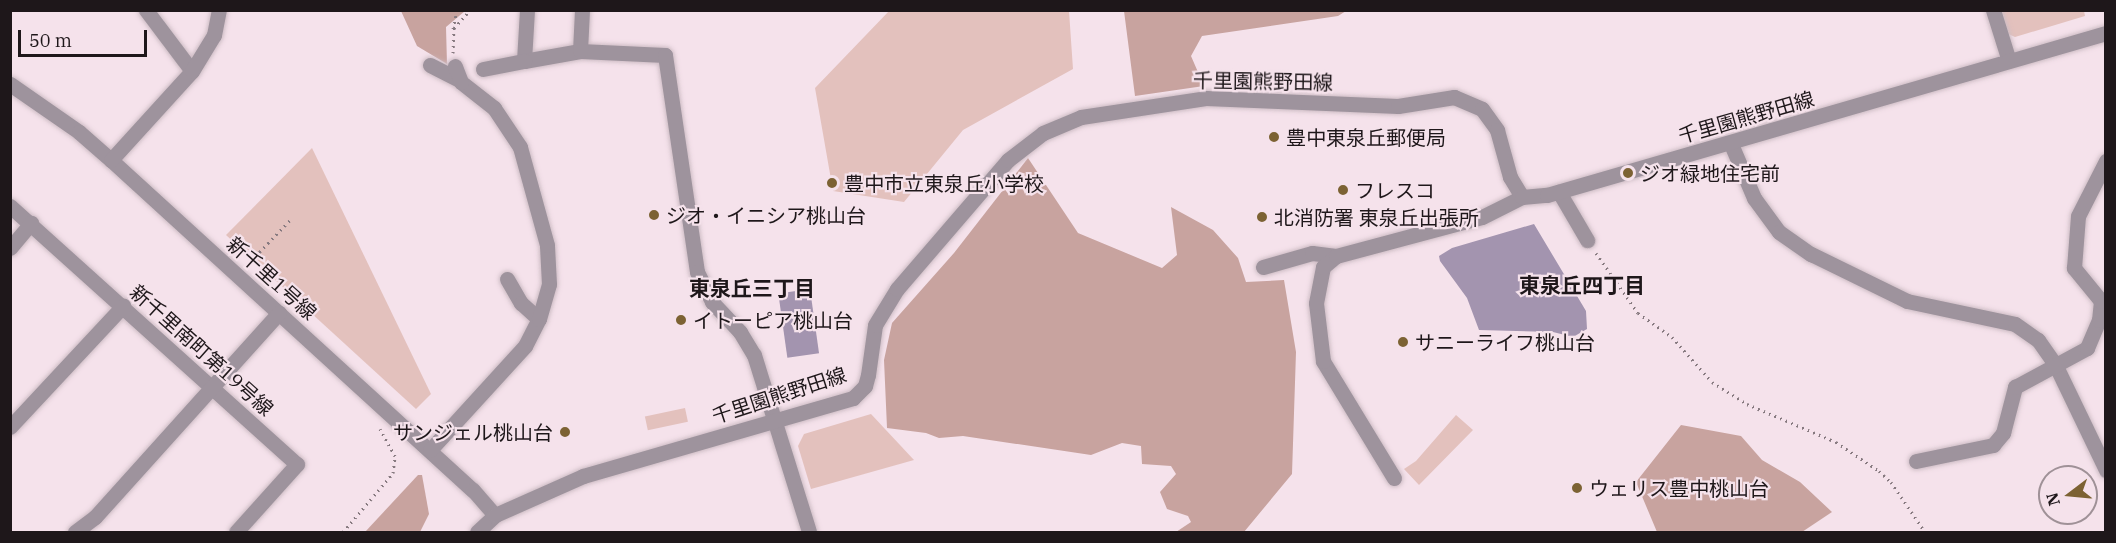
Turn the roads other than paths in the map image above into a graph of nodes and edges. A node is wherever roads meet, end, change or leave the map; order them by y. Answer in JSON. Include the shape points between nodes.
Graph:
{"nodes":[{"id":1,"x":146,"y":10,"type":"edge"},
{"id":2,"x":219,"y":10,"type":"edge"},
{"id":3,"x":527,"y":10,"type":"edge"},
{"id":4,"x":582,"y":10,"type":"edge"},
{"id":5,"x":1993,"y":10,"type":"edge"},
{"id":6,"x":2106,"y":33,"type":"edge"},
{"id":7,"x":580,"y":51,"type":"junction"},
{"id":8,"x":524,"y":61,"type":"junction"},
{"id":9,"x":2009,"y":61,"type":"junction"},
{"id":10,"x":430,"y":65,"type":"dead end"},
{"id":11,"x":483,"y":69,"type":"dead end"},
{"id":12,"x":192,"y":70,"type":"junction"},
{"id":13,"x":10,"y":84,"type":"edge"},
{"id":14,"x":1731,"y":144,"type":"junction"},
{"id":15,"x":111,"y":160,"type":"junction"},
{"id":16,"x":2106,"y":161,"type":"edge"},
{"id":17,"x":1559,"y":192,"type":"junction"},
{"id":18,"x":1522,"y":197,"type":"junction"},
{"id":19,"x":10,"y":206,"type":"edge"},
{"id":20,"x":31,"y":224,"type":"junction"},
{"id":21,"x":1587,"y":240,"type":"road end"},
{"id":22,"x":10,"y":248,"type":"edge"},
{"id":23,"x":1336,"y":256,"type":"junction"},
{"id":24,"x":1263,"y":267,"type":"dead end"},
{"id":25,"x":507,"y":279,"type":"dead end"},
{"id":26,"x":123,"y":306,"type":"junction"},
{"id":27,"x":279,"y":313,"type":"junction"},
{"id":28,"x":539,"y":319,"type":"junction"},
{"id":29,"x":2102,"y":322,"type":"edge"},
{"id":30,"x":2055,"y":364,"type":"junction"},
{"id":31,"x":210,"y":386,"type":"junction"},
{"id":32,"x":775,"y":421,"type":"junction"},
{"id":33,"x":10,"y":427,"type":"edge"},
{"id":34,"x":430,"y":450,"type":"junction"},
{"id":35,"x":1916,"y":461,"type":"dead end"},
{"id":36,"x":2106,"y":470,"type":"edge"},
{"id":37,"x":1394,"y":478,"type":"dead end"},
{"id":38,"x":489,"y":526,"type":"edge"},
{"id":39,"x":75,"y":532,"type":"edge"},
{"id":40,"x":236,"y":532,"type":"edge"},
{"id":41,"x":809,"y":532,"type":"edge"}],
"edges":[{"from":1,"to":12,"type":"street"},
{"from":2,"to":12,"type":"street","via":[[214,35]]},
{"from":3,"to":8,"type":"street"},
{"from":4,"to":7,"type":"street"},
{"from":5,"to":9,"type":"street"},
{"from":6,"to":9,"type":"street","name":"千里園熊野田線"},
{"from":7,"to":8,"type":"street"},
{"from":7,"to":32,"type":"street","via":[[664,56],[697,272],[712,303],[750,346]]},
{"from":8,"to":11,"type":"street"},
{"from":9,"to":14,"type":"street","name":"千里園熊野田線"},
{"from":10,"to":28,"type":"street","via":[[458,73],[494,108],[520,147],[548,252],[549,284]]},
{"from":12,"to":15,"type":"street"},
{"from":13,"to":15,"type":"street","name":"新千里1号線","via":[[79,132]]},
{"from":14,"to":17,"type":"street","name":"千里園熊野田線"},
{"from":14,"to":30,"type":"street","via":[[1754,198],[1779,232],[1811,254],[1907,301],[2015,324],[2038,340]]},
{"from":15,"to":27,"type":"street","name":"新千里1号線"},
{"from":16,"to":29,"type":"street","via":[[2078,216],[2074,268],[2101,301]]},
{"from":17,"to":18,"type":"street","name":"千里園熊野田線"},
{"from":17,"to":21,"type":"street"},
{"from":18,"to":23,"type":"street","via":[[1482,217]]},
{"from":18,"to":32,"type":"street","name":"千里園熊野田線","via":[[1510,177],[1497,130],[1482,109],[1454,97],[1398,106],[1206,98],[1081,117],[1042,133],[1008,160],[897,289],[875,325],[868,375],[860,392]]},
{"from":19,"to":20,"type":"street","name":"新千里南町第19号線"},
{"from":20,"to":22,"type":"street"},
{"from":20,"to":26,"type":"street","name":"新千里南町第19号線"},
{"from":23,"to":24,"type":"street","via":[[1312,253]]},
{"from":23,"to":37,"type":"street","via":[[1323,267],[1316,303],[1323,361]]},
{"from":25,"to":28,"type":"street","via":[[521,303]]},
{"from":26,"to":31,"type":"street","name":"新千里南町第19号線"},
{"from":26,"to":33,"type":"street"},
{"from":27,"to":31,"type":"street"},
{"from":27,"to":34,"type":"street","name":"新千里1号線"},
{"from":28,"to":34,"type":"street","via":[[518,354]]},
{"from":29,"to":30,"type":"street","via":[[2087,348]]},
{"from":30,"to":35,"type":"street","via":[[2015,387],[2002,433],[1993,445]]},
{"from":30,"to":36,"type":"street"},
{"from":31,"to":39,"type":"street","via":[[95,517]]},
{"from":31,"to":40,"type":"street","name":"新千里南町第19号線","via":[[297,464]]},
{"from":32,"to":38,"type":"street","name":"千里園熊野田線","via":[[583,476]]},
{"from":32,"to":41,"type":"street"},
{"from":34,"to":38,"type":"street","name":"新千里1号線"}]}
